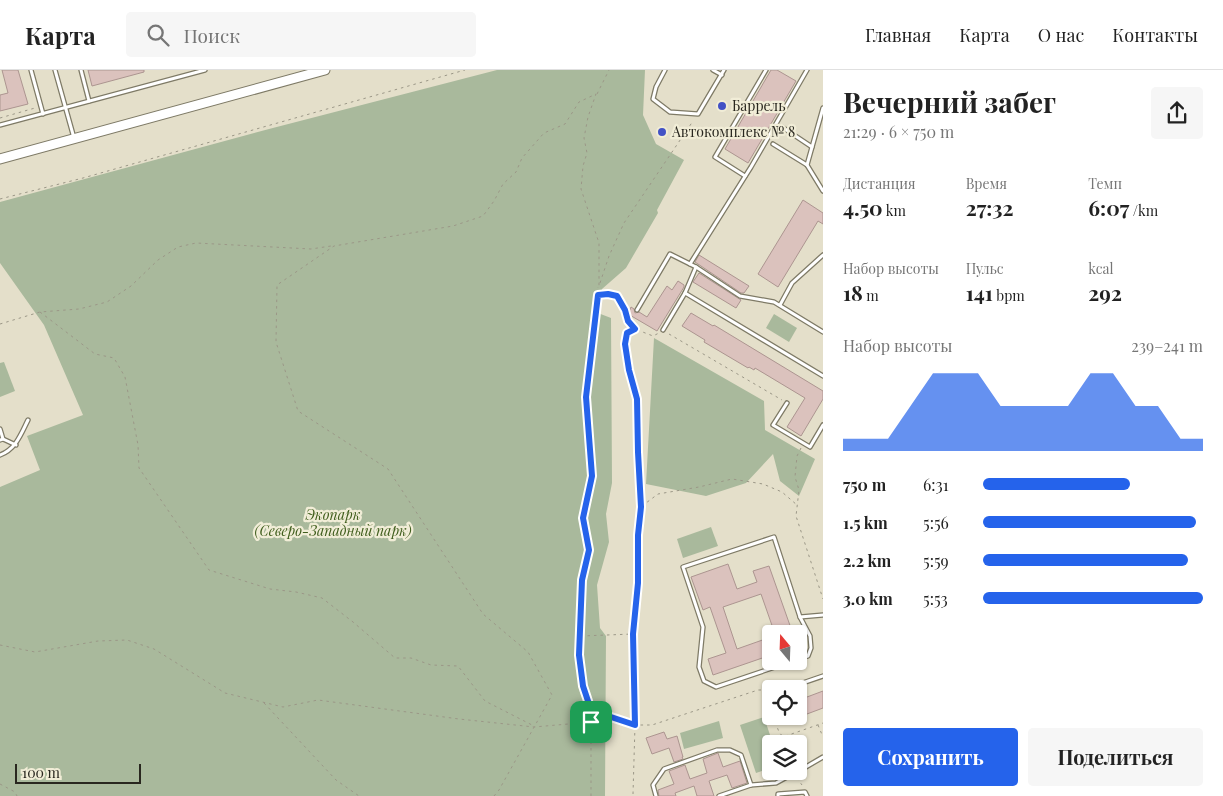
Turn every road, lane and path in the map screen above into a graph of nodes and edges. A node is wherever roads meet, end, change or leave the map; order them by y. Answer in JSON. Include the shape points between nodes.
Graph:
{"nodes":[{"id":1,"x":31,"y":70,"type":"edge"},
{"id":2,"x":54,"y":70,"type":"edge"},
{"id":3,"x":81,"y":70,"type":"edge"},
{"id":4,"x":205,"y":70,"type":"edge"},
{"id":5,"x":325,"y":70,"type":"edge"},
{"id":6,"x":464,"y":70,"type":"edge"},
{"id":7,"x":609,"y":70,"type":"edge"},
{"id":8,"x":665,"y":70,"type":"edge"},
{"id":9,"x":713,"y":70,"type":"edge"},
{"id":10,"x":724,"y":70,"type":"edge"},
{"id":11,"x":766,"y":70,"type":"edge"},
{"id":12,"x":807,"y":70,"type":"edge"},
{"id":13,"x":722,"y":75,"type":"junction"},
{"id":14,"x":596,"y":94,"type":"junction"},
{"id":15,"x":89,"y":101,"type":"junction"},
{"id":16,"x":36,"y":108,"type":"dead end"},
{"id":17,"x":65,"y":108,"type":"junction"},
{"id":18,"x":823,"y":108,"type":"edge"},
{"id":19,"x":43,"y":114,"type":"junction"},
{"id":20,"x":698,"y":114,"type":"junction"},
{"id":21,"x":0,"y":118,"type":"edge"},
{"id":22,"x":0,"y":125,"type":"edge"},
{"id":23,"x":782,"y":127,"type":"dead end"},
{"id":24,"x":74,"y":139,"type":"junction"},
{"id":25,"x":773,"y":144,"type":"dead end"},
{"id":26,"x":812,"y":146,"type":"junction"},
{"id":27,"x":0,"y":159,"type":"edge"},
{"id":28,"x":807,"y":165,"type":"junction"},
{"id":29,"x":746,"y":176,"type":"junction"},
{"id":30,"x":823,"y":191,"type":"edge"},
{"id":31,"x":0,"y":199,"type":"edge"},
{"id":32,"x":334,"y":246,"type":"junction"},
{"id":33,"x":823,"y":255,"type":"edge"},
{"id":34,"x":690,"y":264,"type":"junction"},
{"id":35,"x":696,"y":267,"type":"junction"},
{"id":36,"x":599,"y":286,"type":"junction"},
{"id":37,"x":685,"y":293,"type":"junction"},
{"id":38,"x":598,"y":295,"type":"junction"},
{"id":39,"x":780,"y":305,"type":"junction"},
{"id":40,"x":637,"y":310,"type":"dead end"},
{"id":41,"x":40,"y":312,"type":"junction"},
{"id":42,"x":0,"y":324,"type":"edge"},
{"id":43,"x":635,"y":329,"type":"junction"},
{"id":44,"x":663,"y":330,"type":"junction"},
{"id":45,"x":823,"y":332,"type":"edge"},
{"id":46,"x":823,"y":376,"type":"edge"},
{"id":47,"x":787,"y":403,"type":"joint"},
{"id":48,"x":28,"y":420,"type":"dead end"},
{"id":49,"x":823,"y":425,"type":"edge"},
{"id":50,"x":0,"y":429,"type":"edge"},
{"id":51,"x":2,"y":439,"type":"edge"},
{"id":52,"x":804,"y":443,"type":"junction"},
{"id":53,"x":16,"y":445,"type":"junction"},
{"id":54,"x":0,"y":455,"type":"edge"},
{"id":55,"x":797,"y":505,"type":"junction"},
{"id":56,"x":641,"y":507,"type":"junction"},
{"id":57,"x":823,"y":599,"type":"edge"},
{"id":58,"x":823,"y":615,"type":"edge"},
{"id":59,"x":800,"y":617,"type":"junction"},
{"id":60,"x":804,"y":625,"type":"edge"},
{"id":61,"x":808,"y":632,"type":"edge"},
{"id":62,"x":633,"y":634,"type":"junction"},
{"id":63,"x":580,"y":636,"type":"junction"},
{"id":64,"x":0,"y":645,"type":"edge"},
{"id":65,"x":808,"y":656,"type":"edge"},
{"id":66,"x":766,"y":670,"type":"edge"},
{"id":67,"x":823,"y":676,"type":"edge"},
{"id":68,"x":807,"y":681,"type":"edge"},
{"id":69,"x":762,"y":690,"type":"edge"},
{"id":70,"x":263,"y":702,"type":"junction"},
{"id":71,"x":591,"y":722,"type":"junction"},
{"id":72,"x":823,"y":723,"type":"edge"},
{"id":73,"x":635,"y":725,"type":"junction"},
{"id":74,"x":817,"y":725,"type":"junction"},
{"id":75,"x":534,"y":727,"type":"junction"},
{"id":76,"x":789,"y":735,"type":"edge"},
{"id":77,"x":823,"y":737,"type":"edge"},
{"id":78,"x":823,"y":757,"type":"edge"},
{"id":79,"x":807,"y":766,"type":"edge"},
{"id":80,"x":782,"y":780,"type":"edge"},
{"id":81,"x":800,"y":780,"type":"edge"},
{"id":82,"x":0,"y":784,"type":"edge"},
{"id":83,"x":751,"y":785,"type":"junction"},
{"id":84,"x":806,"y":794,"type":"edge"},
{"id":85,"x":632,"y":795,"type":"edge"},
{"id":86,"x":17,"y":796,"type":"edge"},
{"id":87,"x":359,"y":796,"type":"edge"},
{"id":88,"x":494,"y":796,"type":"edge"},
{"id":89,"x":591,"y":796,"type":"edge"},
{"id":90,"x":656,"y":796,"type":"edge"},
{"id":91,"x":719,"y":796,"type":"edge"},
{"id":92,"x":778,"y":796,"type":"edge"}],
"edges":[{"from":1,"to":19,"type":"lane"},
{"from":2,"to":17,"type":"lane"},
{"from":3,"to":15,"type":"lane"},
{"from":4,"to":15,"type":"lane"},
{"from":5,"to":24,"type":"street"},
{"from":6,"to":31,"type":"path"},
{"from":7,"to":14,"type":"path"},
{"from":8,"to":20,"type":"lane","via":[[653,99],[670,112]]},
{"from":9,"to":13,"type":"lane"},
{"from":10,"to":13,"type":"lane"},
{"from":11,"to":29,"type":"lane","via":[[715,157]]},
{"from":12,"to":29,"type":"lane"},
{"from":13,"to":20,"type":"lane"},
{"from":14,"to":32,"type":"path","via":[[579,102],[565,124],[544,133],[522,158],[516,172],[503,184],[483,216],[453,226]]},
{"from":14,"to":36,"type":"path","via":[[584,138],[587,153],[581,189],[599,243]]},
{"from":15,"to":17,"type":"lane"},
{"from":16,"to":21,"type":"path"},
{"from":17,"to":19,"type":"lane"},
{"from":17,"to":24,"type":"lane"},
{"from":18,"to":26,"type":"lane"},
{"from":19,"to":22,"type":"lane"},
{"from":20,"to":36,"type":"path","via":[[624,223]]},
{"from":23,"to":26,"type":"lane"},
{"from":24,"to":27,"type":"street"},
{"from":25,"to":28,"type":"lane"},
{"from":26,"to":28,"type":"lane"},
{"from":28,"to":30,"type":"lane"},
{"from":29,"to":34,"type":"lane"},
{"from":32,"to":41,"type":"path","via":[[311,249],[196,243],[178,247],[107,302],[79,309]]},
{"from":32,"to":75,"type":"path","via":[[277,286],[276,342],[298,410],[388,470],[483,614],[528,652],[552,695]]},
{"from":33,"to":39,"type":"lane","via":[[792,283]]},
{"from":34,"to":35,"type":"lane"},
{"from":34,"to":40,"type":"lane","via":[[670,254]]},
{"from":35,"to":37,"type":"lane"},
{"from":35,"to":39,"type":"lane","via":[[740,296]]},
{"from":36,"to":38,"type":"path"},
{"from":37,"to":44,"type":"lane"},
{"from":37,"to":46,"type":"lane"},
{"from":38,"to":43,"type":"path","via":[[617,296]]},
{"from":38,"to":63,"type":"path","via":[[586,397],[592,476],[583,518],[589,550],[582,580]]},
{"from":39,"to":45,"type":"lane"},
{"from":41,"to":42,"type":"path"},
{"from":41,"to":75,"type":"path","via":[[95,354],[114,358],[124,377],[138,445],[139,468],[209,570],[270,588],[322,598],[395,658],[458,666],[485,701]]},
{"from":43,"to":44,"type":"path","via":[[653,336]]},
{"from":43,"to":56,"type":"path","via":[[627,333],[625,344],[637,399]]},
{"from":44,"to":47,"type":"path"},
{"from":47,"to":52,"type":"lane","via":[[773,424]]},
{"from":48,"to":53,"type":"lane"},
{"from":49,"to":52,"type":"lane","via":[[810,447]]},
{"from":50,"to":51,"type":"lane"},
{"from":51,"to":53,"type":"lane"},
{"from":52,"to":55,"type":"path","via":[[797,456]]},
{"from":53,"to":54,"type":"lane"},
{"from":55,"to":56,"type":"path","via":[[782,492],[732,478],[658,494]]},
{"from":55,"to":57,"type":"path","via":[[796,516]]},
{"from":56,"to":62,"type":"path"},
{"from":58,"to":59,"type":"lane"},
{"from":59,"to":60,"type":"lane"},
{"from":59,"to":66,"type":"lane","via":[[774,537],[683,567],[703,626],[699,667],[704,681],[716,687]]},
{"from":61,"to":65,"type":"lane","via":[[811,648]]},
{"from":62,"to":63,"type":"path"},
{"from":62,"to":73,"type":"path"},
{"from":63,"to":71,"type":"path","via":[[579,655]]},
{"from":64,"to":70,"type":"path","via":[[35,652],[98,641],[127,640],[154,649],[225,693]]},
{"from":67,"to":68,"type":"lane"},
{"from":69,"to":73,"type":"path","via":[[652,725]]},
{"from":70,"to":75,"type":"path","via":[[283,707],[318,700]]},
{"from":70,"to":87,"type":"path","via":[[336,780]]},
{"from":71,"to":73,"type":"path","via":[[608,716]]},
{"from":71,"to":75,"type":"path"},
{"from":71,"to":89,"type":"path"},
{"from":72,"to":74,"type":"path"},
{"from":73,"to":85,"type":"path"},
{"from":74,"to":76,"type":"path"},
{"from":74,"to":77,"type":"path"},
{"from":75,"to":88,"type":"path"},
{"from":78,"to":79,"type":"lane"},
{"from":80,"to":83,"type":"lane"},
{"from":81,"to":84,"type":"path"},
{"from":82,"to":86,"type":"path"},
{"from":83,"to":90,"type":"lane","via":[[741,755],[730,750],[717,750],[664,769],[653,785]]},
{"from":83,"to":91,"type":"lane"},
{"from":84,"to":92,"type":"lane"}]}
